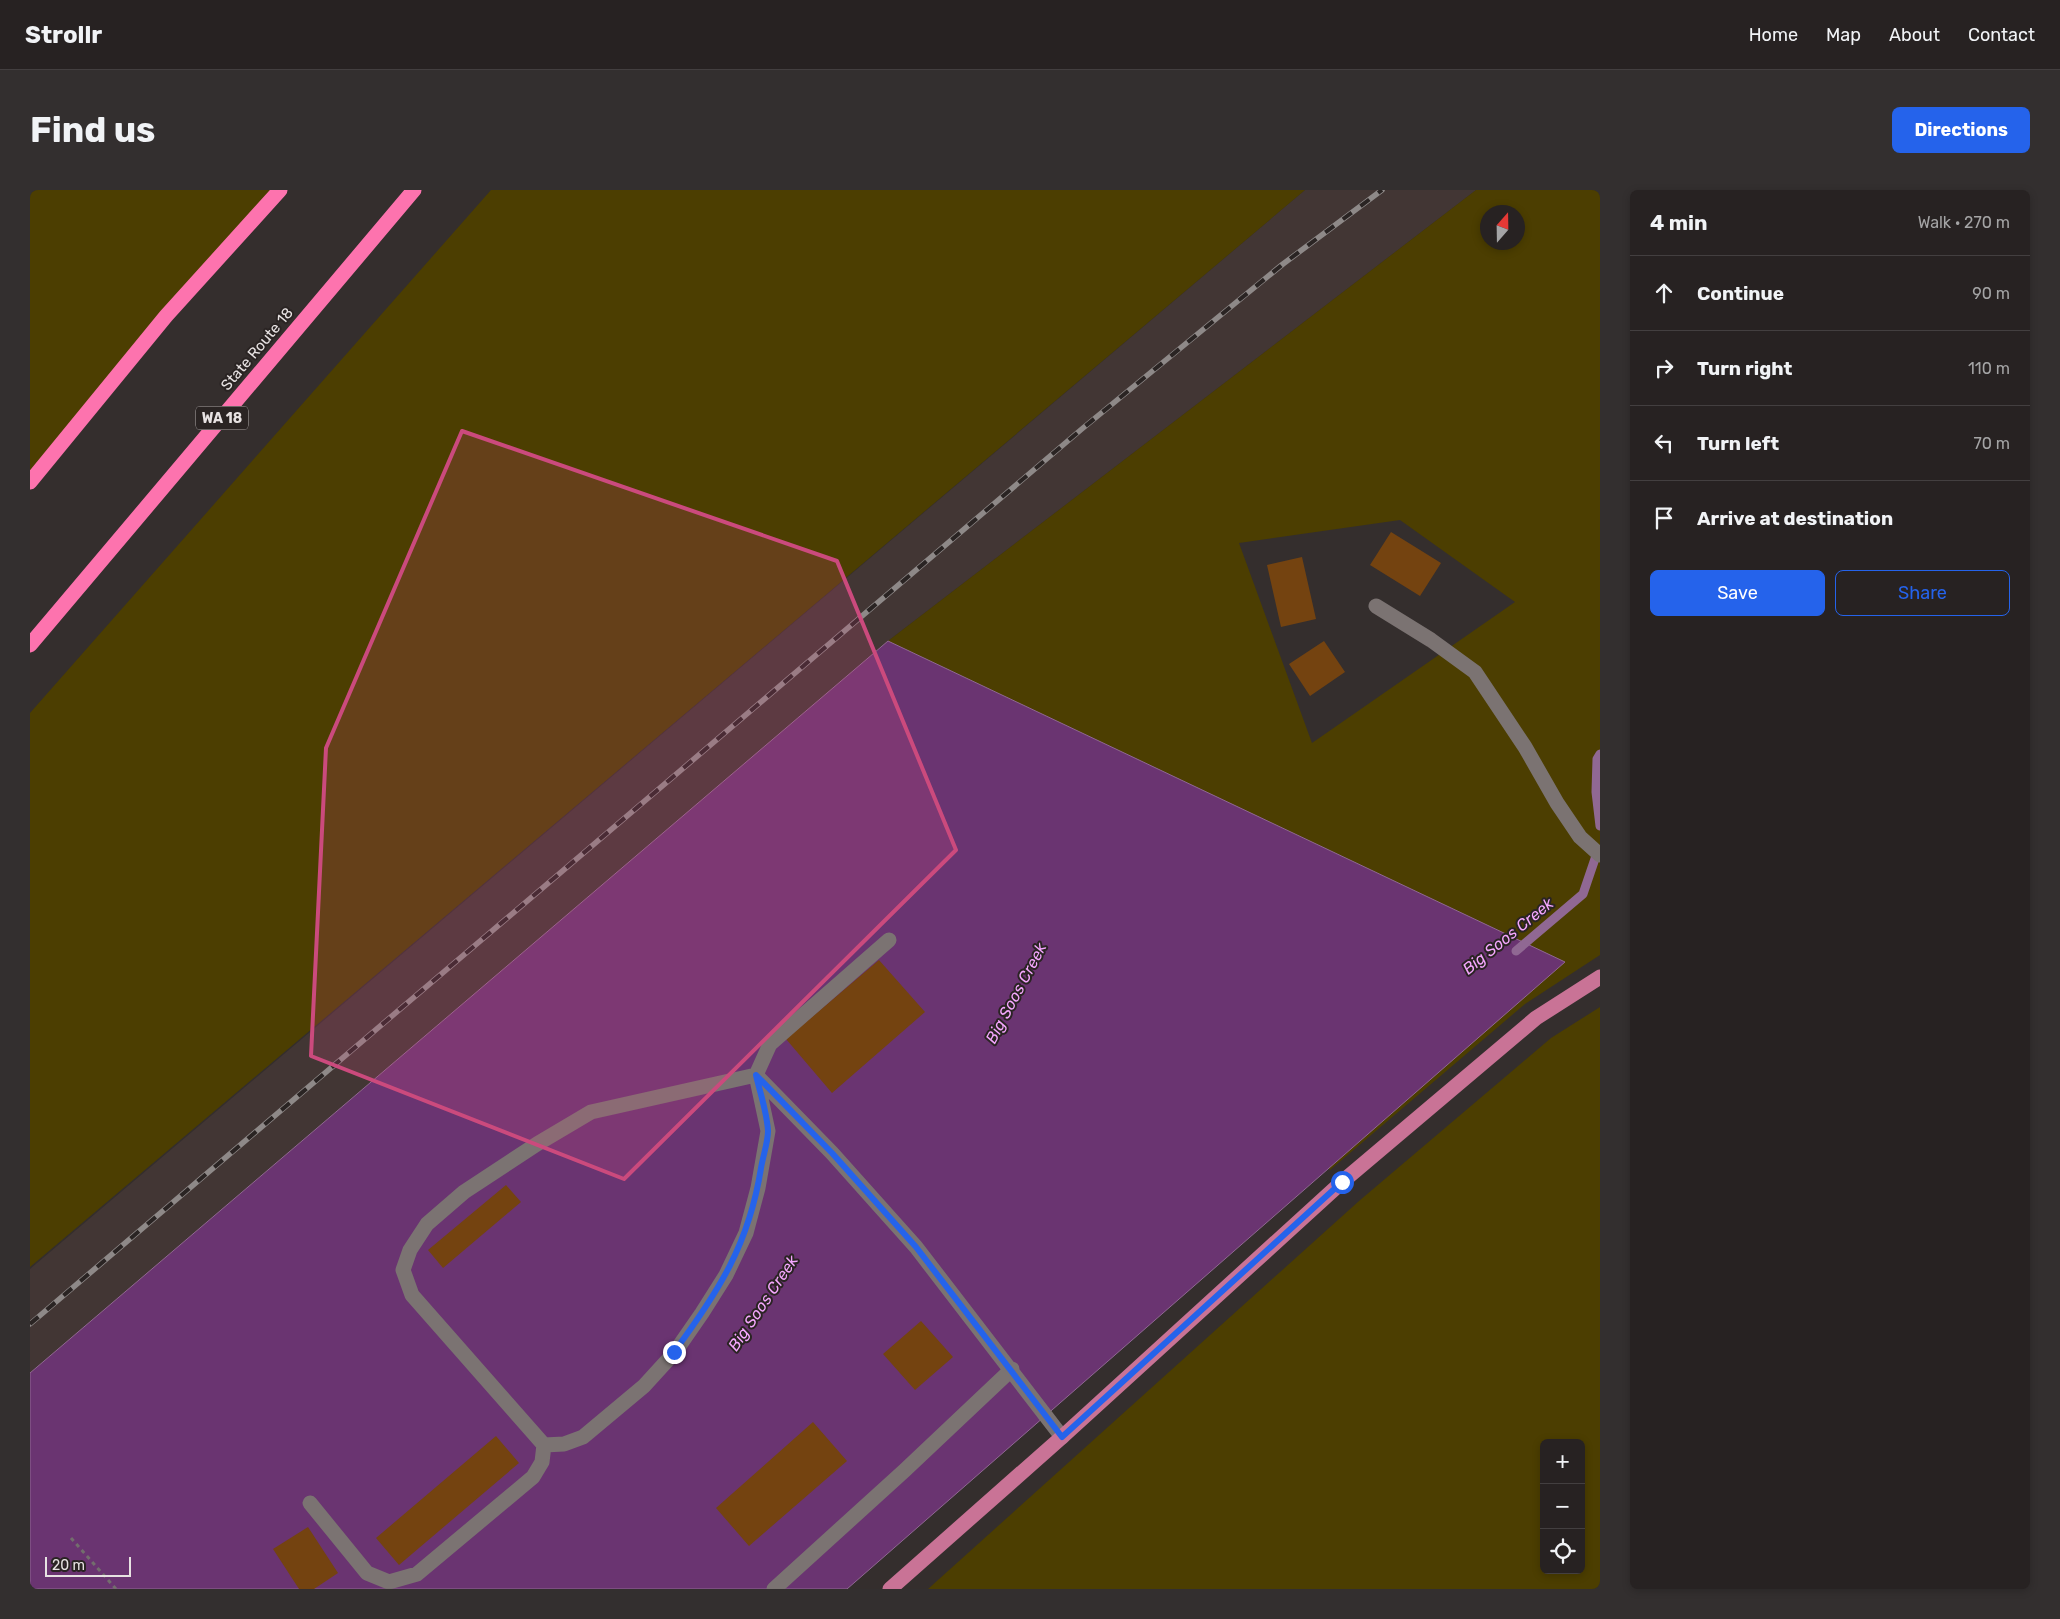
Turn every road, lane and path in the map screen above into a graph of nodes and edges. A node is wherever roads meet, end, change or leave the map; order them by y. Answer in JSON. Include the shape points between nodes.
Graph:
{"nodes":[{"id":1,"x":280,"y":190,"type":"edge"},
{"id":2,"x":414,"y":190,"type":"edge"},
{"id":3,"x":30,"y":482,"type":"edge"},
{"id":4,"x":1376,"y":606,"type":"dead end"},
{"id":5,"x":30,"y":645,"type":"edge"},
{"id":6,"x":1600,"y":855,"type":"edge"},
{"id":7,"x":889,"y":940,"type":"dead end"},
{"id":8,"x":1600,"y":977,"type":"edge"},
{"id":9,"x":756,"y":1075,"type":"junction"},
{"id":10,"x":1012,"y":1369,"type":"junction"},
{"id":11,"x":1062,"y":1437,"type":"junction"},
{"id":12,"x":544,"y":1445,"type":"junction"},
{"id":13,"x":310,"y":1503,"type":"dead end"},
{"id":14,"x":71,"y":1538,"type":"dead end"},
{"id":15,"x":116,"y":1589,"type":"edge"},
{"id":16,"x":774,"y":1589,"type":"edge"},
{"id":17,"x":890,"y":1589,"type":"edge"}],
"edges":[{"from":1,"to":3,"type":"highway","via":[[166,316]]},
{"from":2,"to":5,"type":"highway","name":"State Route 18","number":"WA 18"},
{"from":4,"to":6,"type":"lane","via":[[1475,672],[1580,837]]},
{"from":7,"to":9,"type":"lane","via":[[770,1044]]},
{"from":8,"to":11,"type":"main road","via":[[1536,1018],[1342,1182]]},
{"from":9,"to":10,"type":"lane","via":[[832,1153],[916,1247]]},
{"from":9,"to":12,"type":"lane","via":[[768,1131],[746,1233],[726,1275],[674,1352],[644,1386],[583,1436],[564,1444]]},
{"from":9,"to":12,"type":"lane","via":[[591,1112],[464,1192],[427,1224],[410,1250],[403,1270],[412,1295]]},
{"from":10,"to":11,"type":"lane"},
{"from":10,"to":16,"type":"lane"},
{"from":11,"to":17,"type":"main road"},
{"from":12,"to":13,"type":"lane","via":[[542,1462],[533,1478],[417,1574],[389,1582],[367,1573]]},
{"from":14,"to":15,"type":"path"}]}
